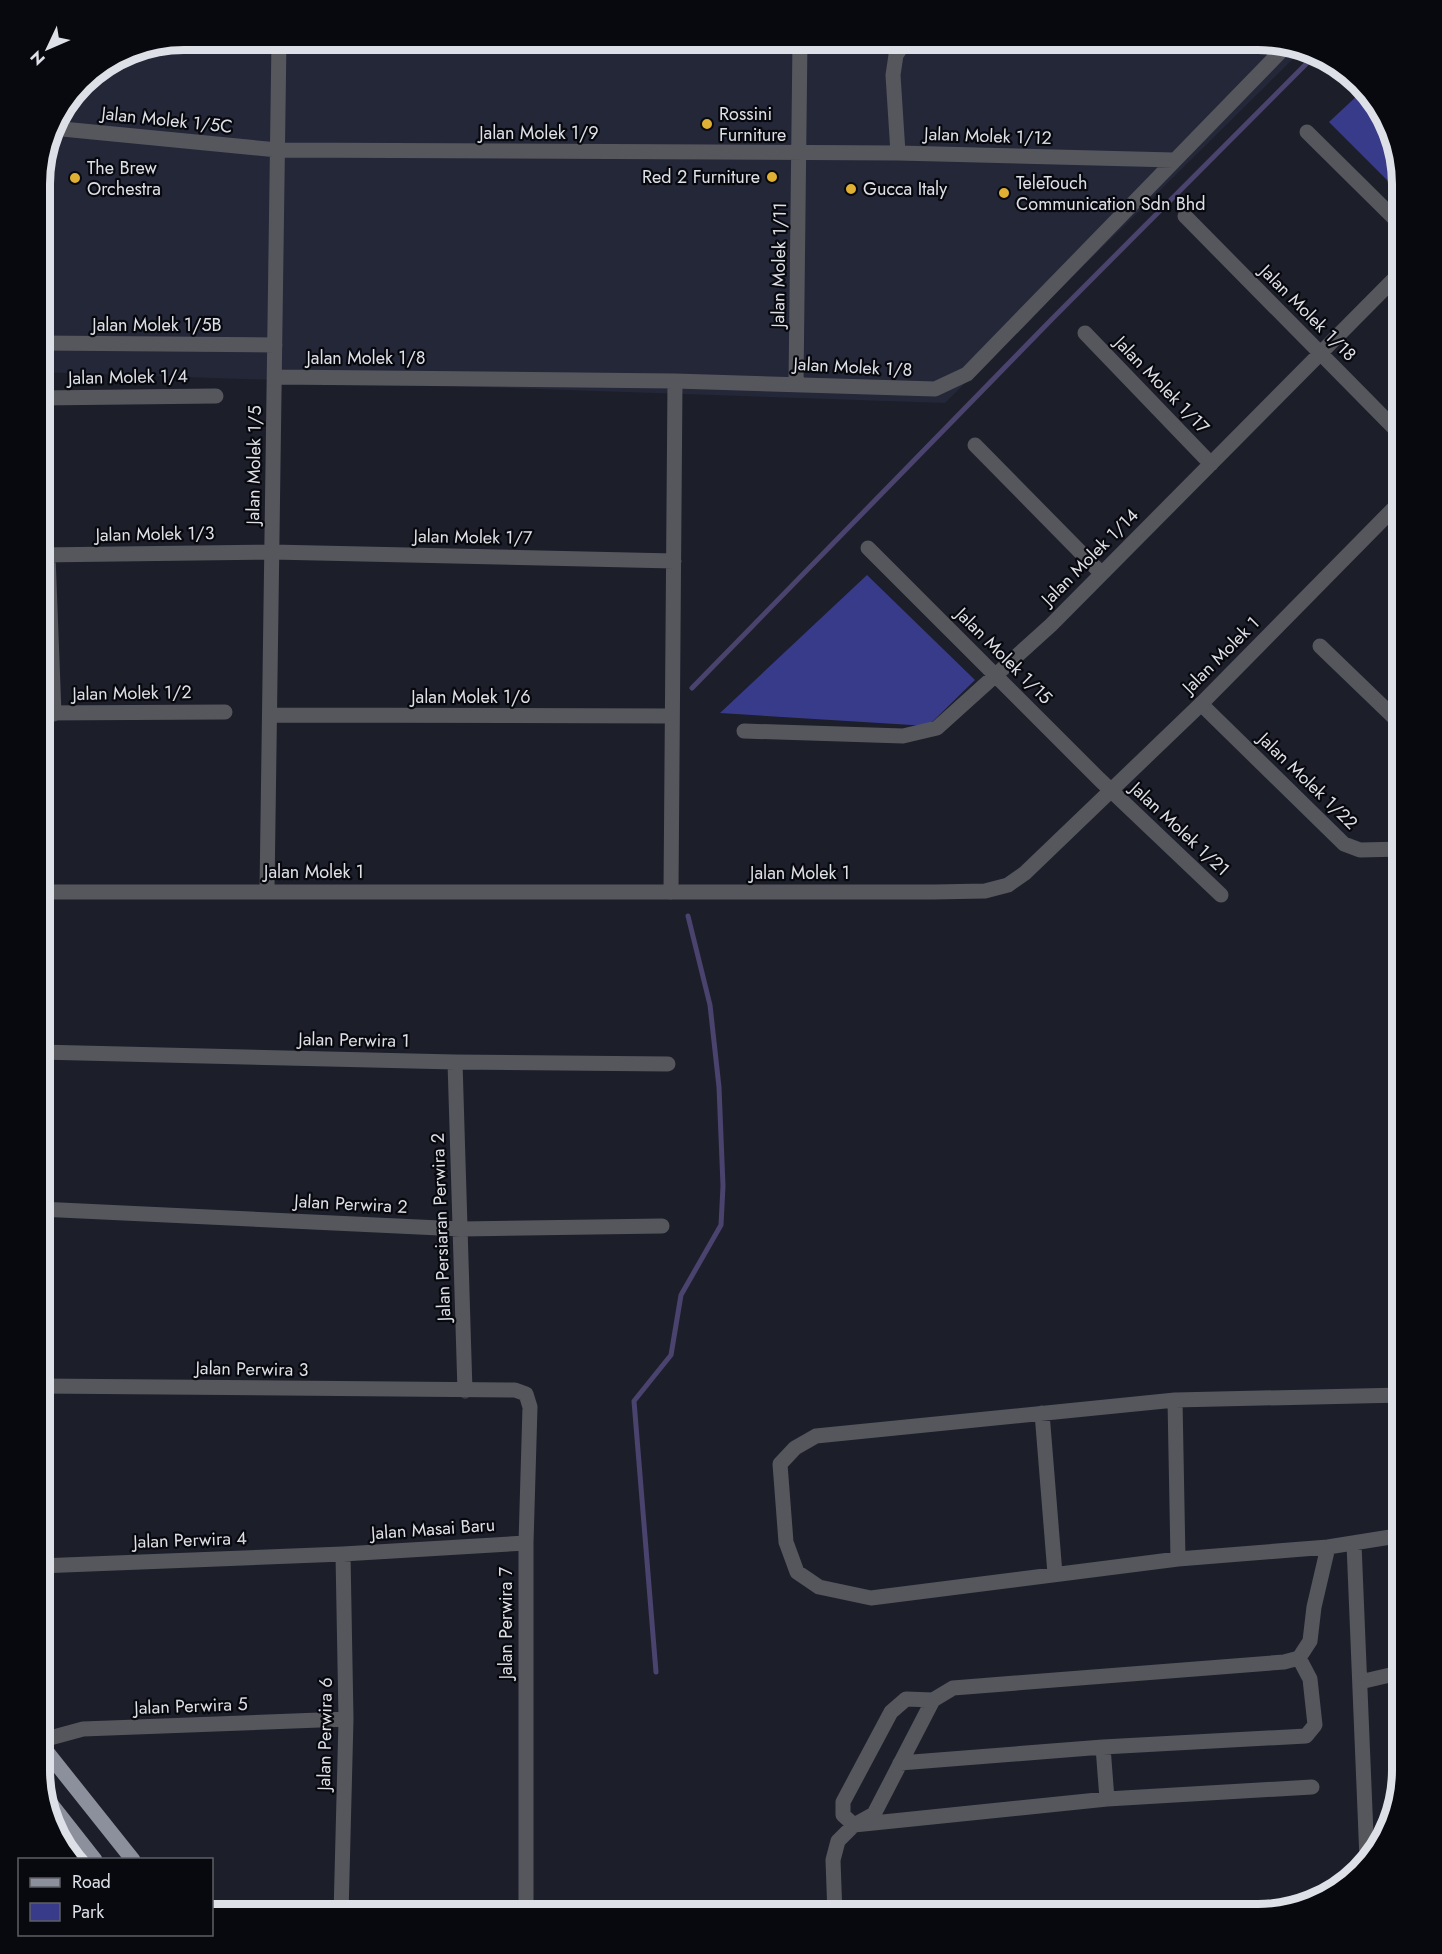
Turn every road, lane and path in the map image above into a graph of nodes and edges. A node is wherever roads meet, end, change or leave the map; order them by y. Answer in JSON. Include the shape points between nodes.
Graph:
{"nodes":[{"id":1,"x":279,"y":50,"type":"edge"},
{"id":2,"x":800,"y":50,"type":"edge"},
{"id":3,"x":899,"y":50,"type":"edge"},
{"id":4,"x":1281,"y":52,"type":"edge"},
{"id":5,"x":61,"y":129,"type":"edge"},
{"id":6,"x":1307,"y":132,"type":"dead end"},
{"id":7,"x":278,"y":150,"type":"junction"},
{"id":8,"x":801,"y":153,"type":"junction"},
{"id":9,"x":898,"y":153,"type":"junction"},
{"id":10,"x":1174,"y":160,"type":"junction"},
{"id":11,"x":1392,"y":215,"type":"edge"},
{"id":12,"x":1185,"y":216,"type":"dead end"},
{"id":13,"x":1392,"y":281,"type":"edge"},
{"id":14,"x":1085,"y":333,"type":"dead end"},
{"id":15,"x":50,"y":343,"type":"edge"},
{"id":16,"x":275,"y":345,"type":"junction"},
{"id":17,"x":1321,"y":354,"type":"junction"},
{"id":18,"x":275,"y":377,"type":"junction"},
{"id":19,"x":675,"y":381,"type":"junction"},
{"id":20,"x":796,"y":384,"type":"junction"},
{"id":21,"x":216,"y":396,"type":"dead end"},
{"id":22,"x":50,"y":398,"type":"edge"},
{"id":23,"x":1392,"y":426,"type":"edge"},
{"id":24,"x":975,"y":445,"type":"dead end"},
{"id":25,"x":1211,"y":464,"type":"junction"},
{"id":26,"x":1392,"y":510,"type":"edge"},
{"id":27,"x":868,"y":548,"type":"dead end"},
{"id":28,"x":272,"y":552,"type":"junction"},
{"id":29,"x":50,"y":555,"type":"edge"},
{"id":30,"x":674,"y":561,"type":"junction"},
{"id":31,"x":1101,"y":573,"type":"junction"},
{"id":32,"x":1320,"y":646,"type":"dead end"},
{"id":33,"x":997,"y":676,"type":"junction"},
{"id":34,"x":1201,"y":704,"type":"junction"},
{"id":35,"x":225,"y":712,"type":"dead end"},
{"id":36,"x":50,"y":713,"type":"edge"},
{"id":37,"x":270,"y":715,"type":"junction"},
{"id":38,"x":1392,"y":715,"type":"edge"},
{"id":39,"x":672,"y":716,"type":"junction"},
{"id":40,"x":744,"y":731,"type":"dead end"},
{"id":41,"x":1112,"y":792,"type":"junction"},
{"id":42,"x":1392,"y":849,"type":"edge"},
{"id":43,"x":267,"y":891,"type":"junction"},
{"id":44,"x":50,"y":892,"type":"edge"},
{"id":45,"x":670,"y":892,"type":"junction"},
{"id":46,"x":1221,"y":895,"type":"dead end"},
{"id":47,"x":50,"y":1052,"type":"edge"},
{"id":48,"x":455,"y":1062,"type":"junction"},
{"id":49,"x":668,"y":1064,"type":"dead end"},
{"id":50,"x":50,"y":1210,"type":"edge"},
{"id":51,"x":662,"y":1226,"type":"dead end"},
{"id":52,"x":461,"y":1229,"type":"junction"},
{"id":53,"x":50,"y":1386,"type":"edge"},
{"id":54,"x":465,"y":1391,"type":"junction"},
{"id":55,"x":1392,"y":1398,"type":"edge"},
{"id":56,"x":1175,"y":1400,"type":"junction"},
{"id":57,"x":1042,"y":1413,"type":"junction"},
{"id":58,"x":1392,"y":1536,"type":"edge"},
{"id":59,"x":526,"y":1543,"type":"junction"},
{"id":60,"x":1354,"y":1544,"type":"junction"},
{"id":61,"x":1328,"y":1547,"type":"junction"},
{"id":62,"x":343,"y":1554,"type":"junction"},
{"id":63,"x":1178,"y":1558,"type":"junction"},
{"id":64,"x":50,"y":1566,"type":"edge"},
{"id":65,"x":1054,"y":1574,"type":"junction"},
{"id":66,"x":1299,"y":1658,"type":"junction"},
{"id":67,"x":1392,"y":1675,"type":"edge"},
{"id":68,"x":1360,"y":1682,"type":"junction"},
{"id":69,"x":933,"y":1700,"type":"junction"},
{"id":70,"x":346,"y":1719,"type":"junction"},
{"id":71,"x":50,"y":1739,"type":"edge"},
{"id":72,"x":1103,"y":1747,"type":"junction"},
{"id":73,"x":50,"y":1756,"type":"edge"},
{"id":74,"x":900,"y":1763,"type":"junction"},
{"id":75,"x":1312,"y":1787,"type":"dead end"},
{"id":76,"x":1107,"y":1799,"type":"junction"},
{"id":77,"x":56,"y":1810,"type":"edge"},
{"id":78,"x":854,"y":1826,"type":"junction"},
{"id":79,"x":1367,"y":1850,"type":"edge"},
{"id":80,"x":93,"y":1858,"type":"edge"},
{"id":81,"x":131,"y":1858,"type":"edge"},
{"id":82,"x":341,"y":1904,"type":"edge"},
{"id":83,"x":526,"y":1904,"type":"edge"},
{"id":84,"x":835,"y":1904,"type":"edge"}],
"edges":[{"from":1,"to":7,"type":"street","name":"Jalan Molek 1/5"},
{"from":2,"to":8,"type":"street","name":"Jalan Molek 1/11"},
{"from":3,"to":9,"type":"street","via":[[893,75]]},
{"from":4,"to":10,"type":"street","name":"Jalan Molek 1/8"},
{"from":5,"to":7,"type":"street","name":"Jalan Molek 1/5C"},
{"from":6,"to":11,"type":"street"},
{"from":7,"to":8,"type":"street","name":"Jalan Molek 1/9"},
{"from":7,"to":16,"type":"street","name":"Jalan Molek 1/5"},
{"from":8,"to":9,"type":"street","name":"Jalan Molek 1/12"},
{"from":8,"to":20,"type":"street","name":"Jalan Molek 1/11"},
{"from":9,"to":10,"type":"street","name":"Jalan Molek 1/12"},
{"from":10,"to":20,"type":"street","name":"Jalan Molek 1/8","via":[[967,374],[949,384],[920,390]]},
{"from":12,"to":17,"type":"street","name":"Jalan Molek 1/18"},
{"from":13,"to":17,"type":"street","name":"Jalan Molek 1/14"},
{"from":14,"to":25,"type":"street","name":"Jalan Molek 1/17"},
{"from":15,"to":16,"type":"street","name":"Jalan Molek 1/5B"},
{"from":16,"to":18,"type":"street","name":"Jalan Molek 1/5"},
{"from":17,"to":23,"type":"street","name":"Jalan Molek 1/18"},
{"from":17,"to":25,"type":"street","name":"Jalan Molek 1/14"},
{"from":18,"to":19,"type":"street","name":"Jalan Molek 1/8"},
{"from":18,"to":28,"type":"street","name":"Jalan Molek 1/5"},
{"from":19,"to":20,"type":"street","name":"Jalan Molek 1/8"},
{"from":19,"to":30,"type":"street"},
{"from":21,"to":22,"type":"street","name":"Jalan Molek 1/4"},
{"from":24,"to":31,"type":"street"},
{"from":25,"to":31,"type":"street","name":"Jalan Molek 1/14"},
{"from":26,"to":34,"type":"street","name":"Jalan Molek 1"},
{"from":27,"to":33,"type":"street","name":"Jalan Molek 1/15"},
{"from":28,"to":29,"type":"street","name":"Jalan Molek 1/3"},
{"from":28,"to":30,"type":"street","name":"Jalan Molek 1/7"},
{"from":28,"to":37,"type":"street","name":"Jalan Molek 1/5"},
{"from":30,"to":39,"type":"street"},
{"from":31,"to":33,"type":"street","name":"Jalan Molek 1/14"},
{"from":32,"to":38,"type":"street"},
{"from":33,"to":40,"type":"street","name":"Jalan Molek 1/14","via":[[937,728],[924,733],[903,736]]},
{"from":33,"to":41,"type":"street","name":"Jalan Molek 1/15"},
{"from":34,"to":41,"type":"street","name":"Jalan Molek 1"},
{"from":34,"to":42,"type":"street","name":"Jalan Molek 1/22","via":[[1344,844],[1360,850]]},
{"from":35,"to":36,"type":"street","name":"Jalan Molek 1/2"},
{"from":37,"to":39,"type":"street","name":"Jalan Molek 1/6"},
{"from":37,"to":43,"type":"street","name":"Jalan Molek 1/5"},
{"from":39,"to":45,"type":"street"},
{"from":41,"to":45,"type":"street","name":"Jalan Molek 1","via":[[1024,873],[1008,885],[985,891]]},
{"from":41,"to":46,"type":"street","name":"Jalan Molek 1/21"},
{"from":43,"to":44,"type":"street","name":"Jalan Molek 1"},
{"from":43,"to":45,"type":"street","name":"Jalan Molek 1"},
{"from":47,"to":48,"type":"street","name":"Jalan Perwira 1"},
{"from":48,"to":49,"type":"street","name":"Jalan Perwira 1"},
{"from":48,"to":52,"type":"street","name":"Jalan Persiaran Perwira 2"},
{"from":50,"to":52,"type":"street","name":"Jalan Perwira 2"},
{"from":51,"to":52,"type":"street","name":"Jalan Perwira 2"},
{"from":52,"to":54,"type":"street","name":"Jalan Persiaran Perwira 2"},
{"from":53,"to":54,"type":"street","name":"Jalan Perwira 3"},
{"from":54,"to":59,"type":"street","name":"Jalan Perwira 7","via":[[515,1390],[526,1394],[530,1407]]},
{"from":55,"to":56,"type":"street"},
{"from":56,"to":57,"type":"street"},
{"from":56,"to":63,"type":"street"},
{"from":57,"to":65,"type":"street"},
{"from":57,"to":65,"type":"street","via":[[816,1436],[795,1448],[780,1464],[786,1542],[797,1572],[819,1587],[871,1598]]},
{"from":58,"to":60,"type":"street"},
{"from":59,"to":62,"type":"street","name":"Jalan Masai Baru"},
{"from":59,"to":83,"type":"street","name":"Jalan Perwira 7"},
{"from":60,"to":61,"type":"street"},
{"from":60,"to":68,"type":"street"},
{"from":61,"to":63,"type":"street"},
{"from":61,"to":66,"type":"street","via":[[1310,1641]]},
{"from":62,"to":64,"type":"street","name":"Jalan Perwira 4"},
{"from":62,"to":70,"type":"street","name":"Jalan Perwira 6"},
{"from":63,"to":65,"type":"street"},
{"from":66,"to":69,"type":"street","via":[[953,1688]]},
{"from":66,"to":72,"type":"street","via":[[1310,1679],[1315,1725],[1309,1734]]},
{"from":67,"to":68,"type":"street"},
{"from":68,"to":79,"type":"street"},
{"from":69,"to":74,"type":"street"},
{"from":69,"to":78,"type":"street","via":[[906,1699],[891,1712],[843,1802],[843,1815]]},
{"from":70,"to":71,"type":"street","name":"Jalan Perwira 5","via":[[83,1729]]},
{"from":70,"to":82,"type":"street","name":"Jalan Perwira 6"},
{"from":72,"to":74,"type":"street"},
{"from":72,"to":76,"type":"street"},
{"from":73,"to":81,"type":"main road"},
{"from":74,"to":78,"type":"street","via":[[873,1814]]},
{"from":75,"to":76,"type":"street"},
{"from":76,"to":78,"type":"street"},
{"from":77,"to":80,"type":"main road"},
{"from":78,"to":84,"type":"street","via":[[838,1841],[833,1860]]}]}
